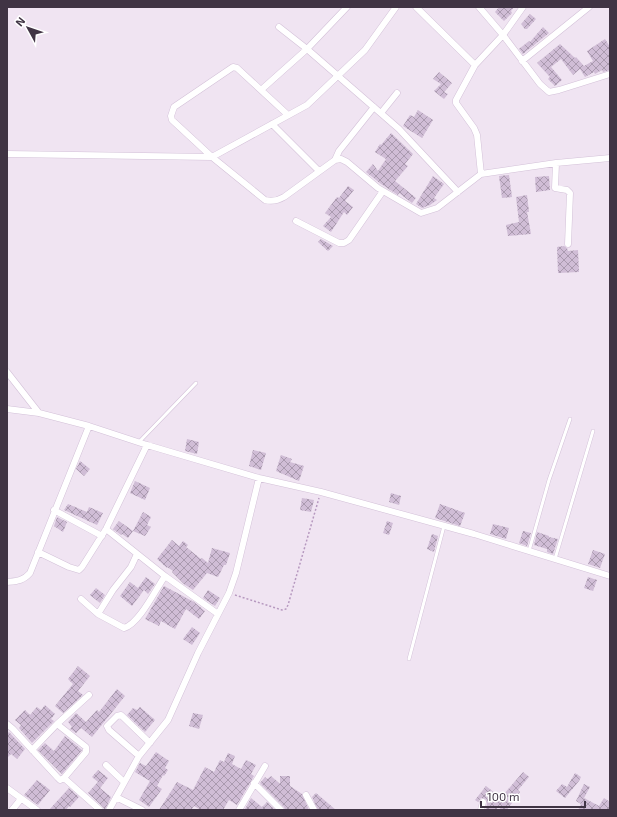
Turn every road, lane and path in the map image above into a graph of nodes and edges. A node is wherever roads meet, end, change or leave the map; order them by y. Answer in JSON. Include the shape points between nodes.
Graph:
{"nodes":[{"id":1,"x":347,"y":7,"type":"edge"},
{"id":2,"x":396,"y":7,"type":"edge"},
{"id":3,"x":416,"y":7,"type":"edge"},
{"id":4,"x":479,"y":7,"type":"edge"},
{"id":5,"x":524,"y":7,"type":"edge"},
{"id":6,"x":588,"y":7,"type":"edge"},
{"id":7,"x":278,"y":27,"type":"dead end"},
{"id":8,"x":503,"y":35,"type":"junction"},
{"id":9,"x":307,"y":49,"type":"junction"},
{"id":10,"x":522,"y":61,"type":"junction"},
{"id":11,"x":475,"y":65,"type":"junction"},
{"id":12,"x":610,"y":74,"type":"edge"},
{"id":13,"x":337,"y":76,"type":"junction"},
{"id":14,"x":260,"y":90,"type":"junction"},
{"id":15,"x":397,"y":94,"type":"dead end"},
{"id":16,"x":374,"y":107,"type":"junction"},
{"id":17,"x":381,"y":114,"type":"junction"},
{"id":18,"x":288,"y":115,"type":"junction"},
{"id":19,"x":272,"y":124,"type":"junction"},
{"id":20,"x":7,"y":154,"type":"edge"},
{"id":21,"x":212,"y":157,"type":"junction"},
{"id":22,"x":610,"y":158,"type":"edge"},
{"id":23,"x":335,"y":160,"type":"junction"},
{"id":24,"x":556,"y":163,"type":"junction"},
{"id":25,"x":318,"y":171,"type":"junction"},
{"id":26,"x":481,"y":174,"type":"junction"},
{"id":27,"x":383,"y":191,"type":"junction"},
{"id":28,"x":458,"y":192,"type":"junction"},
{"id":29,"x":296,"y":221,"type":"dead end"},
{"id":30,"x":568,"y":244,"type":"dead end"},
{"id":31,"x":7,"y":372,"type":"edge"},
{"id":32,"x":196,"y":383,"type":"dead end"},
{"id":33,"x":7,"y":409,"type":"edge"},
{"id":34,"x":39,"y":412,"type":"junction"},
{"id":35,"x":570,"y":419,"type":"dead end"},
{"id":36,"x":89,"y":426,"type":"junction"},
{"id":37,"x":593,"y":431,"type":"dead end"},
{"id":38,"x":139,"y":442,"type":"junction"},
{"id":39,"x":147,"y":445,"type":"junction"},
{"id":40,"x":258,"y":478,"type":"junction"},
{"id":41,"x":321,"y":492,"type":"junction"},
{"id":42,"x":54,"y":510,"type":"junction"},
{"id":43,"x":444,"y":526,"type":"junction"},
{"id":44,"x":106,"y":529,"type":"junction"},
{"id":45,"x":102,"y":536,"type":"junction"},
{"id":46,"x":529,"y":551,"type":"junction"},
{"id":47,"x":38,"y":552,"type":"junction"},
{"id":48,"x":137,"y":554,"type":"junction"},
{"id":49,"x":555,"y":559,"type":"junction"},
{"id":50,"x":165,"y":576,"type":"junction"},
{"id":51,"x":610,"y":576,"type":"edge"},
{"id":52,"x":7,"y":582,"type":"edge"},
{"id":53,"x":228,"y":592,"type":"junction"},
{"id":54,"x":81,"y":599,"type":"dead end"},
{"id":55,"x":98,"y":614,"type":"junction"},
{"id":56,"x":218,"y":614,"type":"junction"},
{"id":57,"x":408,"y":659,"type":"dead end"},
{"id":58,"x":89,"y":695,"type":"dead end"},
{"id":59,"x":7,"y":724,"type":"edge"},
{"id":60,"x":57,"y":724,"type":"junction"},
{"id":61,"x":150,"y":743,"type":"junction"},
{"id":62,"x":32,"y":750,"type":"junction"},
{"id":63,"x":139,"y":756,"type":"junction"},
{"id":64,"x":106,"y":765,"type":"dead end"},
{"id":65,"x":265,"y":766,"type":"dead end"},
{"id":66,"x":64,"y":778,"type":"junction"},
{"id":67,"x":124,"y":782,"type":"junction"},
{"id":68,"x":254,"y":783,"type":"junction"},
{"id":69,"x":7,"y":788,"type":"edge"},
{"id":70,"x":306,"y":794,"type":"dead end"},
{"id":71,"x":116,"y":796,"type":"junction"},
{"id":72,"x":21,"y":799,"type":"junction"},
{"id":73,"x":483,"y":802,"type":"dead end"},
{"id":74,"x":12,"y":810,"type":"edge"},
{"id":75,"x":37,"y":810,"type":"edge"},
{"id":76,"x":100,"y":810,"type":"edge"},
{"id":77,"x":109,"y":810,"type":"edge"},
{"id":78,"x":142,"y":810,"type":"edge"},
{"id":79,"x":240,"y":810,"type":"edge"},
{"id":80,"x":281,"y":810,"type":"edge"},
{"id":81,"x":314,"y":810,"type":"edge"},
{"id":82,"x":481,"y":810,"type":"edge"}],
"edges":[{"from":1,"to":9,"type":"street"},
{"from":2,"to":13,"type":"street","via":[[365,50]]},
{"from":3,"to":11,"type":"street"},
{"from":4,"to":8,"type":"street"},
{"from":5,"to":8,"type":"street"},
{"from":6,"to":10,"type":"street"},
{"from":7,"to":9,"type":"street"},
{"from":8,"to":10,"type":"street"},
{"from":8,"to":11,"type":"street"},
{"from":9,"to":13,"type":"street"},
{"from":9,"to":14,"type":"street"},
{"from":10,"to":12,"type":"street","via":[[549,92]]},
{"from":11,"to":26,"type":"street","via":[[456,103],[477,135]]},
{"from":13,"to":16,"type":"street"},
{"from":13,"to":18,"type":"street","via":[[307,105]]},
{"from":14,"to":18,"type":"street"},
{"from":14,"to":21,"type":"street","via":[[233,67],[173,108],[172,120]]},
{"from":15,"to":17,"type":"street"},
{"from":16,"to":17,"type":"street"},
{"from":16,"to":23,"type":"street","via":[[339,151]]},
{"from":17,"to":28,"type":"street"},
{"from":18,"to":19,"type":"street"},
{"from":19,"to":21,"type":"street"},
{"from":19,"to":25,"type":"street"},
{"from":20,"to":21,"type":"street"},
{"from":21,"to":25,"type":"street","via":[[264,200],[270,202],[284,197]]},
{"from":22,"to":24,"type":"street"},
{"from":23,"to":25,"type":"street"},
{"from":23,"to":27,"type":"street","via":[[348,162]]},
{"from":24,"to":26,"type":"street"},
{"from":24,"to":30,"type":"street","via":[[555,188],[570,193]]},
{"from":26,"to":28,"type":"street"},
{"from":27,"to":28,"type":"street","via":[[421,213],[437,208]]},
{"from":27,"to":29,"type":"street","via":[[349,240],[344,243],[339,243]]},
{"from":31,"to":34,"type":"street"},
{"from":32,"to":38,"type":"lane"},
{"from":33,"to":34,"type":"street"},
{"from":34,"to":36,"type":"street"},
{"from":35,"to":46,"type":"lane"},
{"from":36,"to":38,"type":"street"},
{"from":36,"to":42,"type":"street"},
{"from":37,"to":49,"type":"lane"},
{"from":38,"to":39,"type":"street"},
{"from":39,"to":40,"type":"street"},
{"from":39,"to":44,"type":"street"},
{"from":40,"to":41,"type":"street"},
{"from":40,"to":53,"type":"street","via":[[236,573]]},
{"from":41,"to":43,"type":"street"},
{"from":41,"to":53,"type":"path","via":[[286,609],[282,610]]},
{"from":42,"to":45,"type":"street"},
{"from":42,"to":47,"type":"street"},
{"from":43,"to":46,"type":"street"},
{"from":43,"to":57,"type":"lane"},
{"from":44,"to":45,"type":"street"},
{"from":44,"to":48,"type":"street"},
{"from":45,"to":47,"type":"street","via":[[79,570]]},
{"from":46,"to":49,"type":"street"},
{"from":47,"to":52,"type":"street","via":[[30,573],[25,578]]},
{"from":48,"to":50,"type":"street"},
{"from":48,"to":55,"type":"street","via":[[131,567]]},
{"from":49,"to":51,"type":"street"},
{"from":50,"to":55,"type":"street","via":[[128,627],[124,628]]},
{"from":50,"to":56,"type":"street"},
{"from":53,"to":56,"type":"street"},
{"from":54,"to":55,"type":"street"},
{"from":56,"to":61,"type":"street","via":[[168,720]]},
{"from":58,"to":60,"type":"street"},
{"from":59,"to":62,"type":"street"},
{"from":60,"to":62,"type":"street"},
{"from":60,"to":66,"type":"street","via":[[87,750]]},
{"from":61,"to":63,"type":"street"},
{"from":61,"to":63,"type":"street","via":[[121,715],[107,726]]},
{"from":62,"to":66,"type":"street","via":[[60,780]]},
{"from":63,"to":67,"type":"street"},
{"from":64,"to":67,"type":"street"},
{"from":65,"to":68,"type":"street"},
{"from":66,"to":76,"type":"street"},
{"from":67,"to":71,"type":"street"},
{"from":68,"to":79,"type":"street"},
{"from":68,"to":80,"type":"street"},
{"from":69,"to":72,"type":"street"},
{"from":70,"to":81,"type":"street"},
{"from":71,"to":77,"type":"street"},
{"from":71,"to":78,"type":"street"},
{"from":72,"to":74,"type":"street"},
{"from":72,"to":75,"type":"street"},
{"from":73,"to":82,"type":"street"}]}
